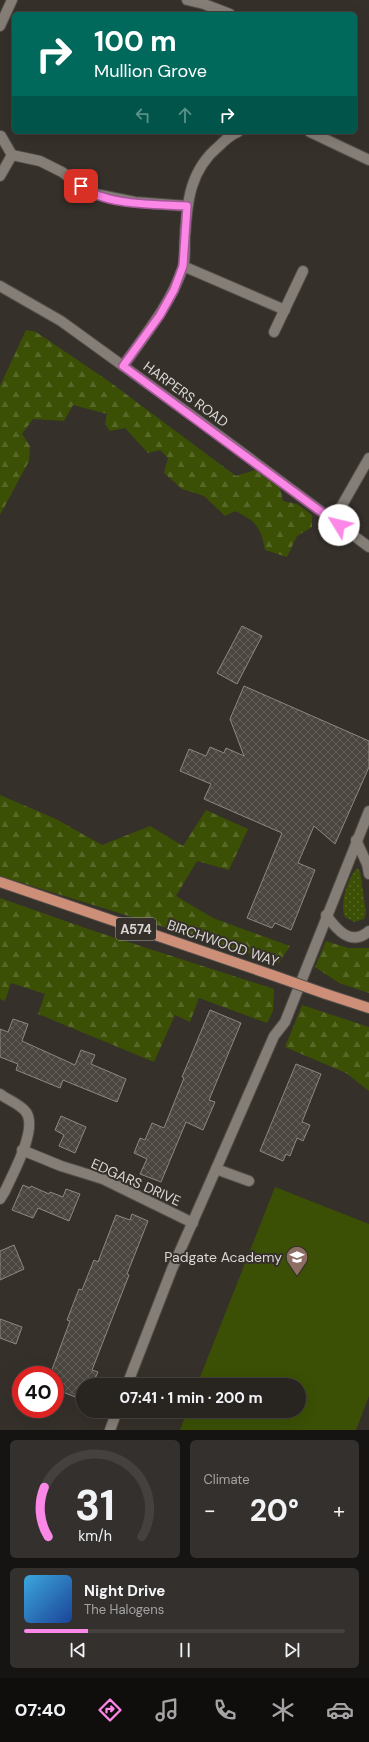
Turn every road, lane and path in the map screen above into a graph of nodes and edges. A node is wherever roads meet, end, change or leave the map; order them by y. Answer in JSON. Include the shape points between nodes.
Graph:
{"nodes":[{"id":1,"x":12,"y":0,"type":"edge"},
{"id":2,"x":187,"y":0,"type":"edge"},
{"id":3,"x":225,"y":12,"type":"edge"},
{"id":4,"x":0,"y":26,"type":"edge"},
{"id":5,"x":233,"y":134,"type":"edge"},
{"id":6,"x":314,"y":134,"type":"edge"},
{"id":7,"x":1,"y":136,"type":"edge"},
{"id":8,"x":12,"y":155,"type":"junction"},
{"id":9,"x":369,"y":160,"type":"edge"},
{"id":10,"x":0,"y":176,"type":"edge"},
{"id":11,"x":187,"y":206,"type":"junction"},
{"id":12,"x":183,"y":266,"type":"junction"},
{"id":13,"x":303,"y":272,"type":"dead end"},
{"id":14,"x":0,"y":286,"type":"edge"},
{"id":15,"x":285,"y":310,"type":"junction"},
{"id":16,"x":274,"y":332,"type":"dead end"},
{"id":17,"x":123,"y":366,"type":"junction"},
{"id":18,"x":369,"y":458,"type":"edge"},
{"id":19,"x":333,"y":521,"type":"junction"},
{"id":20,"x":369,"y":547,"type":"edge"},
{"id":21,"x":369,"y":811,"type":"edge"},
{"id":22,"x":356,"y":840,"type":"junction"},
{"id":23,"x":369,"y":874,"type":"edge"},
{"id":24,"x":0,"y":882,"type":"edge"},
{"id":25,"x":326,"y":915,"type":"junction"},
{"id":26,"x":369,"y":931,"type":"edge"},
{"id":27,"x":369,"y":1008,"type":"edge"},
{"id":28,"x":0,"y":1094,"type":"edge"},
{"id":29,"x":22,"y":1150,"type":"junction"},
{"id":30,"x":216,"y":1169,"type":"junction"},
{"id":31,"x":249,"y":1181,"type":"dead end"},
{"id":32,"x":0,"y":1199,"type":"edge"},
{"id":33,"x":193,"y":1223,"type":"junction"},
{"id":34,"x":130,"y":1378,"type":"edge"},
{"id":35,"x":114,"y":1418,"type":"edge"},
{"id":36,"x":110,"y":1430,"type":"edge"}],
"edges":[{"from":1,"to":4,"type":"street"},
{"from":2,"to":3,"type":"street"},
{"from":5,"to":11,"type":"street","via":[[208,155],[194,177]]},
{"from":6,"to":9,"type":"street"},
{"from":7,"to":8,"type":"street"},
{"from":8,"to":10,"type":"street"},
{"from":8,"to":11,"type":"street","via":[[40,161],[62,172],[90,193],[135,202]]},
{"from":11,"to":12,"type":"street"},
{"from":12,"to":15,"type":"street"},
{"from":12,"to":17,"type":"street","via":[[174,290],[160,315]]},
{"from":13,"to":15,"type":"street"},
{"from":14,"to":17,"type":"street","name":"HARPERS ROAD","via":[[61,321]]},
{"from":15,"to":16,"type":"street"},
{"from":17,"to":19,"type":"street","name":"HARPERS ROAD"},
{"from":18,"to":19,"type":"street"},
{"from":19,"to":20,"type":"street","name":"HARPERS ROAD"},
{"from":21,"to":22,"type":"street"},
{"from":22,"to":23,"type":"street"},
{"from":22,"to":25,"type":"street"},
{"from":24,"to":27,"type":"main road","name":"BIRCHWOOD WAY","number":"A574","bridge":true},
{"from":25,"to":26,"type":"street","via":[[337,930],[350,937],[358,937]]},
{"from":25,"to":30,"type":"street","via":[[285,1022],[274,1036]]},
{"from":28,"to":29,"type":"street","via":[[17,1104],[29,1118],[29,1130]]},
{"from":29,"to":32,"type":"street"},
{"from":29,"to":33,"type":"street","name":"EDGARS DRIVE","via":[[103,1179]]},
{"from":30,"to":31,"type":"street"},
{"from":30,"to":33,"type":"street"},
{"from":33,"to":34,"type":"street"},
{"from":35,"to":36,"type":"street"}]}
